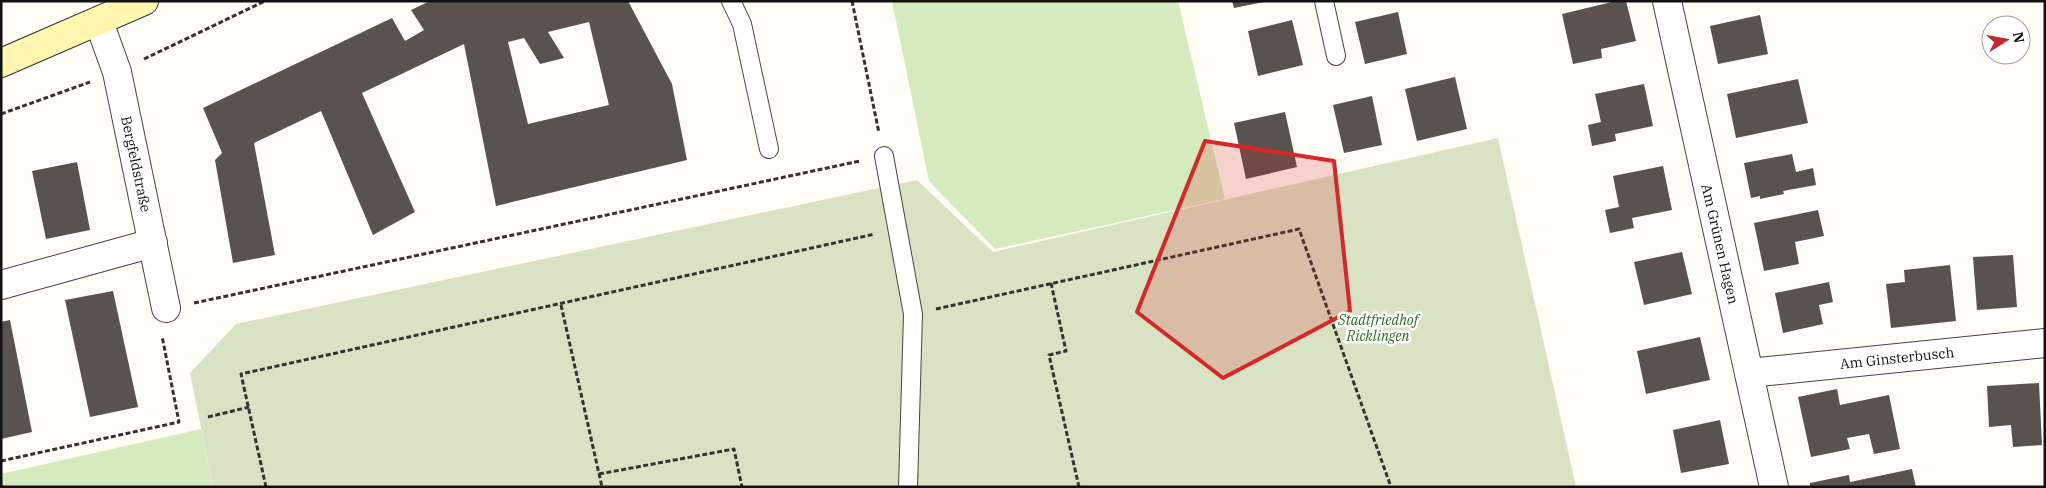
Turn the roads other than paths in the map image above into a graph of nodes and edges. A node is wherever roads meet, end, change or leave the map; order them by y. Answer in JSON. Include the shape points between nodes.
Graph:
{"nodes":[{"id":1,"x":144,"y":1,"type":"edge"},
{"id":2,"x":731,"y":1,"type":"edge"},
{"id":3,"x":1324,"y":1,"type":"edge"},
{"id":4,"x":1666,"y":1,"type":"edge"},
{"id":5,"x":99,"y":22,"type":"junction"},
{"id":6,"x":1336,"y":56,"type":"dead end"},
{"id":7,"x":1,"y":63,"type":"edge"},
{"id":8,"x":769,"y":149,"type":"dead end"},
{"id":9,"x":884,"y":156,"type":"road end"},
{"id":10,"x":153,"y":243,"type":"junction"},
{"id":11,"x":1,"y":285,"type":"edge"},
{"id":12,"x":166,"y":308,"type":"road end"},
{"id":13,"x":2045,"y":343,"type":"edge"},
{"id":14,"x":1749,"y":373,"type":"junction"},
{"id":15,"x":908,"y":487,"type":"edge"},
{"id":16,"x":1774,"y":487,"type":"edge"}],
"edges":[{"from":1,"to":5,"type":"street"},
{"from":2,"to":8,"type":"lane","via":[[742,24]]},
{"from":3,"to":6,"type":"lane"},
{"from":4,"to":14,"type":"street","name":"Am Grünen Hagen"},
{"from":5,"to":7,"type":"street"},
{"from":5,"to":10,"type":"street","name":"Bergfeldstraße","via":[[117,72]]},
{"from":9,"to":15,"type":"lane","via":[[913,314]]},
{"from":10,"to":11,"type":"street"},
{"from":10,"to":12,"type":"street","name":"Bergfeldstraße"},
{"from":13,"to":14,"type":"street","name":"Am Ginsterbusch"},
{"from":14,"to":16,"type":"street","name":"Am Grünen Hagen"}]}
